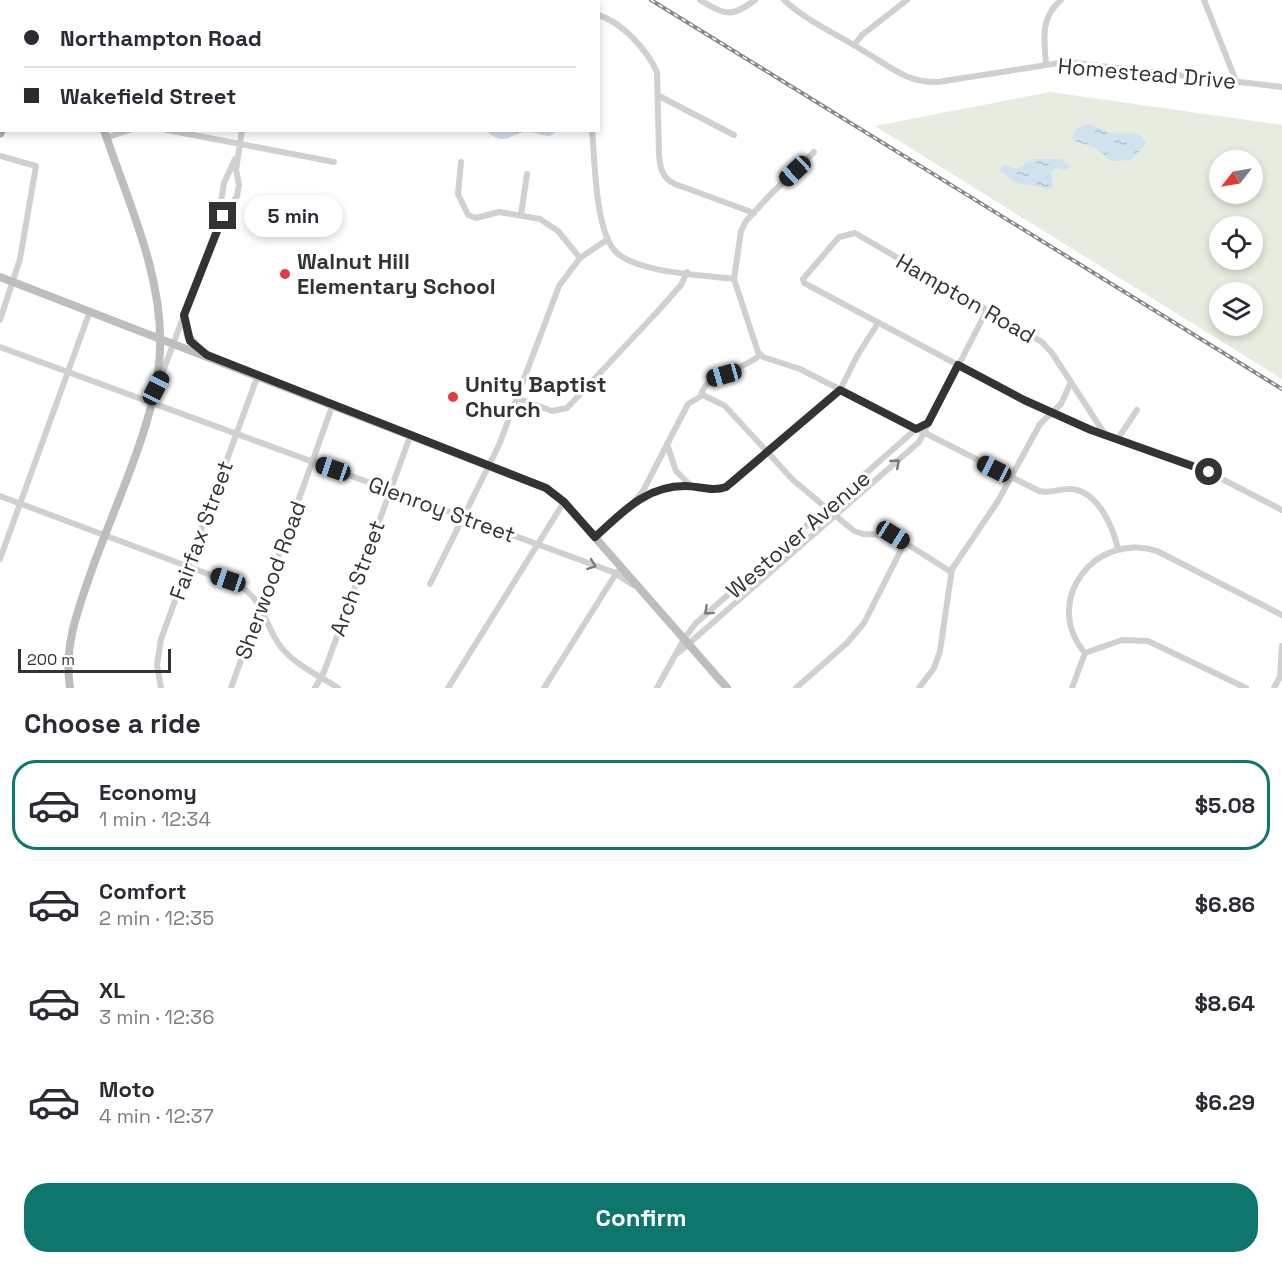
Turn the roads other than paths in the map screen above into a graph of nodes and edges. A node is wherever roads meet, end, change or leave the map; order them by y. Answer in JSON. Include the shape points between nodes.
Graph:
{"nodes":[{"id":1,"x":755,"y":0,"type":"edge"},
{"id":2,"x":784,"y":0,"type":"edge"},
{"id":3,"x":907,"y":0,"type":"edge"},
{"id":4,"x":1061,"y":0,"type":"edge"},
{"id":5,"x":1204,"y":0,"type":"edge"},
{"id":6,"x":702,"y":1,"type":"edge"},
{"id":7,"x":600,"y":16,"type":"edge"},
{"id":8,"x":854,"y":45,"type":"junction"},
{"id":9,"x":1046,"y":64,"type":"junction"},
{"id":10,"x":1236,"y":81,"type":"junction"},
{"id":11,"x":1282,"y":87,"type":"edge"},
{"id":12,"x":659,"y":96,"type":"junction"},
{"id":13,"x":177,"y":132,"type":"edge"},
{"id":14,"x":242,"y":132,"type":"edge"},
{"id":15,"x":592,"y":132,"type":"edge"},
{"id":16,"x":105,"y":134,"type":"edge"},
{"id":17,"x":734,"y":135,"type":"dead end"},
{"id":18,"x":240,"y":144,"type":"junction"},
{"id":19,"x":814,"y":152,"type":"dead end"},
{"id":20,"x":238,"y":153,"type":"junction"},
{"id":21,"x":0,"y":156,"type":"edge"},
{"id":22,"x":334,"y":162,"type":"dead end"},
{"id":23,"x":461,"y":162,"type":"dead end"},
{"id":24,"x":527,"y":174,"type":"dead end"},
{"id":25,"x":754,"y":213,"type":"junction"},
{"id":26,"x":521,"y":215,"type":"junction"},
{"id":27,"x":218,"y":224,"type":"junction"},
{"id":28,"x":608,"y":239,"type":"junction"},
{"id":29,"x":580,"y":258,"type":"junction"},
{"id":30,"x":687,"y":272,"type":"junction"},
{"id":31,"x":0,"y":277,"type":"edge"},
{"id":32,"x":734,"y":279,"type":"junction"},
{"id":33,"x":14,"y":282,"type":"junction"},
{"id":34,"x":987,"y":310,"type":"junction"},
{"id":35,"x":90,"y":311,"type":"junction"},
{"id":36,"x":184,"y":315,"type":"junction"},
{"id":37,"x":0,"y":320,"type":"edge"},
{"id":38,"x":878,"y":323,"type":"junction"},
{"id":39,"x":160,"y":337,"type":"junction"},
{"id":40,"x":174,"y":343,"type":"junction"},
{"id":41,"x":0,"y":348,"type":"edge"},
{"id":42,"x":207,"y":355,"type":"junction"},
{"id":43,"x":760,"y":355,"type":"junction"},
{"id":44,"x":958,"y":365,"type":"junction"},
{"id":45,"x":68,"y":373,"type":"junction"},
{"id":46,"x":258,"y":375,"type":"junction"},
{"id":47,"x":1071,"y":382,"type":"junction"},
{"id":48,"x":156,"y":388,"type":"junction"},
{"id":49,"x":840,"y":390,"type":"junction"},
{"id":50,"x":701,"y":395,"type":"junction"},
{"id":51,"x":517,"y":398,"type":"junction"},
{"id":52,"x":152,"y":403,"type":"junction"},
{"id":53,"x":333,"y":404,"type":"junction"},
{"id":54,"x":1137,"y":410,"type":"dead end"},
{"id":55,"x":1053,"y":412,"type":"junction"},
{"id":56,"x":928,"y":423,"type":"junction"},
{"id":57,"x":916,"y":429,"type":"junction"},
{"id":58,"x":411,"y":433,"type":"junction"},
{"id":59,"x":924,"y":433,"type":"junction"},
{"id":60,"x":236,"y":434,"type":"junction"},
{"id":61,"x":1106,"y":436,"type":"junction"},
{"id":62,"x":1117,"y":440,"type":"junction"},
{"id":63,"x":667,"y":444,"type":"junction"},
{"id":64,"x":768,"y":452,"type":"junction"},
{"id":65,"x":314,"y":462,"type":"junction"},
{"id":66,"x":490,"y":464,"type":"junction"},
{"id":67,"x":871,"y":470,"type":"junction"},
{"id":68,"x":878,"y":478,"type":"junction"},
{"id":69,"x":1012,"y":478,"type":"junction"},
{"id":70,"x":691,"y":486,"type":"junction"},
{"id":71,"x":390,"y":490,"type":"junction"},
{"id":72,"x":0,"y":496,"type":"edge"},
{"id":73,"x":635,"y":501,"type":"junction"},
{"id":74,"x":564,"y":502,"type":"junction"},
{"id":75,"x":20,"y":504,"type":"junction"},
{"id":76,"x":826,"y":509,"type":"junction"},
{"id":77,"x":1282,"y":510,"type":"edge"},
{"id":78,"x":835,"y":516,"type":"junction"},
{"id":79,"x":464,"y":518,"type":"junction"},
{"id":80,"x":104,"y":535,"type":"junction"},
{"id":81,"x":595,"y":537,"type":"junction"},
{"id":82,"x":905,"y":542,"type":"junction"},
{"id":83,"x":538,"y":544,"type":"junction"},
{"id":84,"x":1118,"y":549,"type":"junction"},
{"id":85,"x":778,"y":551,"type":"junction"},
{"id":86,"x":0,"y":559,"type":"edge"},
{"id":87,"x":785,"y":560,"type":"junction"},
{"id":88,"x":189,"y":566,"type":"junction"},
{"id":89,"x":618,"y":570,"type":"junction"},
{"id":90,"x":951,"y":572,"type":"junction"},
{"id":91,"x":430,"y":584,"type":"dead end"},
{"id":92,"x":260,"y":607,"type":"junction"},
{"id":93,"x":1282,"y":615,"type":"edge"},
{"id":94,"x":686,"y":642,"type":"junction"},
{"id":95,"x":1282,"y":646,"type":"edge"},
{"id":96,"x":1086,"y":653,"type":"junction"},
{"id":97,"x":321,"y":677,"type":"junction"},
{"id":98,"x":70,"y":688,"type":"edge"},
{"id":99,"x":161,"y":688,"type":"edge"},
{"id":100,"x":231,"y":688,"type":"edge"},
{"id":101,"x":315,"y":688,"type":"edge"},
{"id":102,"x":338,"y":688,"type":"edge"},
{"id":103,"x":448,"y":688,"type":"edge"},
{"id":104,"x":544,"y":688,"type":"edge"},
{"id":105,"x":657,"y":688,"type":"edge"},
{"id":106,"x":727,"y":688,"type":"edge"},
{"id":107,"x":796,"y":688,"type":"edge"},
{"id":108,"x":919,"y":688,"type":"edge"},
{"id":109,"x":1072,"y":688,"type":"edge"},
{"id":110,"x":1246,"y":688,"type":"edge"},
{"id":111,"x":1274,"y":688,"type":"edge"}],
"edges":[{"from":1,"to":6,"type":"street","via":[[738,12],[729,13]]},
{"from":2,"to":8,"type":"street","name":"Homestead Drive","via":[[822,29]]},
{"from":3,"to":8,"type":"street"},
{"from":4,"to":9,"type":"street","via":[[1046,20]]},
{"from":5,"to":10,"type":"street"},
{"from":7,"to":12,"type":"street","via":[[614,22],[651,62]]},
{"from":8,"to":9,"type":"street","name":"Homestead Drive","via":[[899,74],[919,81],[938,82]]},
{"from":9,"to":10,"type":"street","name":"Homestead Drive","via":[[1104,65]]},
{"from":10,"to":11,"type":"street","name":"Homestead Drive"},
{"from":12,"to":17,"type":"street"},
{"from":12,"to":25,"type":"street","via":[[663,175],[675,184]]},
{"from":13,"to":18,"type":"street"},
{"from":14,"to":18,"type":"street"},
{"from":15,"to":28,"type":"street"},
{"from":16,"to":39,"type":"street","via":[[150,269]]},
{"from":18,"to":20,"type":"street"},
{"from":18,"to":22,"type":"street"},
{"from":19,"to":25,"type":"street"},
{"from":20,"to":27,"type":"street","via":[[224,183]]},
{"from":20,"to":27,"type":"street","via":[[237,196]]},
{"from":21,"to":33,"type":"street","via":[[36,166]]},
{"from":23,"to":26,"type":"street","via":[[458,192],[462,207],[472,217],[499,212]]},
{"from":24,"to":26,"type":"street"},
{"from":25,"to":32,"type":"street","via":[[741,231]]},
{"from":26,"to":29,"type":"street","via":[[551,225]]},
{"from":27,"to":36,"type":"street"},
{"from":28,"to":29,"type":"street"},
{"from":28,"to":30,"type":"street","via":[[614,250],[631,261]]},
{"from":29,"to":51,"type":"street","via":[[559,286]]},
{"from":30,"to":32,"type":"street"},
{"from":30,"to":51,"type":"street","via":[[674,293],[570,406],[552,411]]},
{"from":31,"to":33,"type":"street"},
{"from":32,"to":43,"type":"street"},
{"from":33,"to":35,"type":"street"},
{"from":33,"to":37,"type":"street"},
{"from":34,"to":38,"type":"street","name":"Hampton Road","via":[[852,233],[839,237],[803,281]]},
{"from":34,"to":44,"type":"street","name":"Westover Avenue"},
{"from":34,"to":47,"type":"street","name":"Hampton Road","via":[[1042,342]]},
{"from":35,"to":39,"type":"street"},
{"from":35,"to":45,"type":"street"},
{"from":36,"to":40,"type":"street"},
{"from":36,"to":42,"type":"street","via":[[190,341]]},
{"from":38,"to":44,"type":"street"},
{"from":38,"to":49,"type":"street"},
{"from":39,"to":40,"type":"street"},
{"from":39,"to":48,"type":"street"},
{"from":40,"to":42,"type":"street"},
{"from":40,"to":48,"type":"street"},
{"from":41,"to":45,"type":"street","name":"Glenroy Street"},
{"from":42,"to":46,"type":"street"},
{"from":43,"to":49,"type":"street","via":[[786,362]]},
{"from":43,"to":50,"type":"street","via":[[735,372],[712,378],[705,383]]},
{"from":44,"to":55,"type":"street"},
{"from":44,"to":56,"type":"street","name":"Westover Avenue"},
{"from":45,"to":52,"type":"street","name":"Glenroy Street"},
{"from":45,"to":75,"type":"street"},
{"from":46,"to":53,"type":"street"},
{"from":46,"to":60,"type":"street","name":"Fairfax Street"},
{"from":47,"to":55,"type":"street"},
{"from":47,"to":61,"type":"street","name":"Hampton Road"},
{"from":48,"to":52,"type":"street"},
{"from":49,"to":57,"type":"street"},
{"from":49,"to":64,"type":"street"},
{"from":50,"to":63,"type":"street","via":[[693,399]]},
{"from":50,"to":64,"type":"street","via":[[725,406]]},
{"from":51,"to":66,"type":"street"},
{"from":52,"to":60,"type":"street","name":"Glenroy Street"},
{"from":52,"to":80,"type":"street"},
{"from":53,"to":58,"type":"street"},
{"from":53,"to":65,"type":"street","name":"Sherwood Road"},
{"from":54,"to":62,"type":"street"},
{"from":55,"to":61,"type":"street"},
{"from":55,"to":69,"type":"street","via":[[1040,424]]},
{"from":56,"to":57,"type":"street","name":"Westover Avenue"},
{"from":56,"to":59,"type":"street","name":"Westover Avenue"},
{"from":57,"to":59,"type":"street"},
{"from":57,"to":67,"type":"street","name":"Westover Avenue"},
{"from":58,"to":66,"type":"street"},
{"from":58,"to":71,"type":"street","name":"Arch Street"},
{"from":68,"to":59,"type":"street","name":"Westover Avenue","one_way":true},
{"from":59,"to":69,"type":"street"},
{"from":60,"to":65,"type":"street","name":"Glenroy Street"},
{"from":60,"to":88,"type":"street","name":"Fairfax Street"},
{"from":61,"to":62,"type":"street"},
{"from":62,"to":77,"type":"street","via":[[1195,465]]},
{"from":63,"to":70,"type":"street","via":[[675,471]]},
{"from":63,"to":73,"type":"street"},
{"from":64,"to":70,"type":"street","via":[[726,487]]},
{"from":64,"to":76,"type":"street"},
{"from":65,"to":71,"type":"street","name":"Glenroy Street"},
{"from":65,"to":92,"type":"street","name":"Sherwood Road"},
{"from":66,"to":74,"type":"street","via":[[546,488]]},
{"from":66,"to":79,"type":"street"},
{"from":67,"to":68,"type":"street"},
{"from":67,"to":76,"type":"street","name":"Westover Avenue"},
{"from":68,"to":78,"type":"street","name":"Westover Avenue"},
{"from":69,"to":84,"type":"street","via":[[1043,492],[1071,489],[1088,496],[1109,522]]},
{"from":69,"to":90,"type":"street"},
{"from":70,"to":73,"type":"street","via":[[661,489]]},
{"from":71,"to":79,"type":"street","name":"Glenroy Street"},
{"from":71,"to":97,"type":"street","name":"Arch Street"},
{"from":72,"to":75,"type":"street"},
{"from":73,"to":81,"type":"street"},
{"from":74,"to":81,"type":"street"},
{"from":74,"to":83,"type":"street"},
{"from":75,"to":80,"type":"street"},
{"from":75,"to":86,"type":"street"},
{"from":76,"to":78,"type":"street"},
{"from":76,"to":85,"type":"street","name":"Westover Avenue"},
{"from":78,"to":82,"type":"street","via":[[859,534],[884,533]]},
{"from":78,"to":87,"type":"street","name":"Westover Avenue"},
{"from":79,"to":83,"type":"street","name":"Glenroy Street"},
{"from":79,"to":91,"type":"street"},
{"from":80,"to":88,"type":"street"},
{"from":80,"to":98,"type":"street","via":[[71,631]]},
{"from":81,"to":89,"type":"street"},
{"from":82,"to":90,"type":"street"},
{"from":82,"to":107,"type":"street","via":[[864,623]]},
{"from":83,"to":89,"type":"street","name":"Glenroy Street","one_way":true},
{"from":83,"to":103,"type":"street"},
{"from":84,"to":93,"type":"street","via":[[1139,546],[1157,551]]},
{"from":84,"to":96,"type":"street","via":[[1088,567],[1070,597],[1071,630]]},
{"from":85,"to":87,"type":"street"},
{"from":85,"to":94,"type":"street","name":"Westover Avenue","one_way":true,"via":[[696,623]]},
{"from":87,"to":94,"type":"street","name":"Westover Avenue"},
{"from":88,"to":92,"type":"street","via":[[240,586],[254,596]]},
{"from":88,"to":99,"type":"street","name":"Fairfax Street","via":[[160,647],[157,665]]},
{"from":89,"to":94,"type":"street"},
{"from":89,"to":104,"type":"street"},
{"from":90,"to":108,"type":"street","via":[[940,651],[934,669]]},
{"from":92,"to":97,"type":"street","via":[[280,646]]},
{"from":92,"to":100,"type":"street","name":"Sherwood Road"},
{"from":94,"to":105,"type":"street","name":"Westover Avenue"},
{"from":94,"to":106,"type":"street"},
{"from":95,"to":111,"type":"street","via":[[1280,677]]},
{"from":96,"to":109,"type":"street"},
{"from":96,"to":110,"type":"street","via":[[1122,640],[1148,641]]},
{"from":97,"to":101,"type":"street","name":"Arch Street"},
{"from":97,"to":102,"type":"street"}]}
